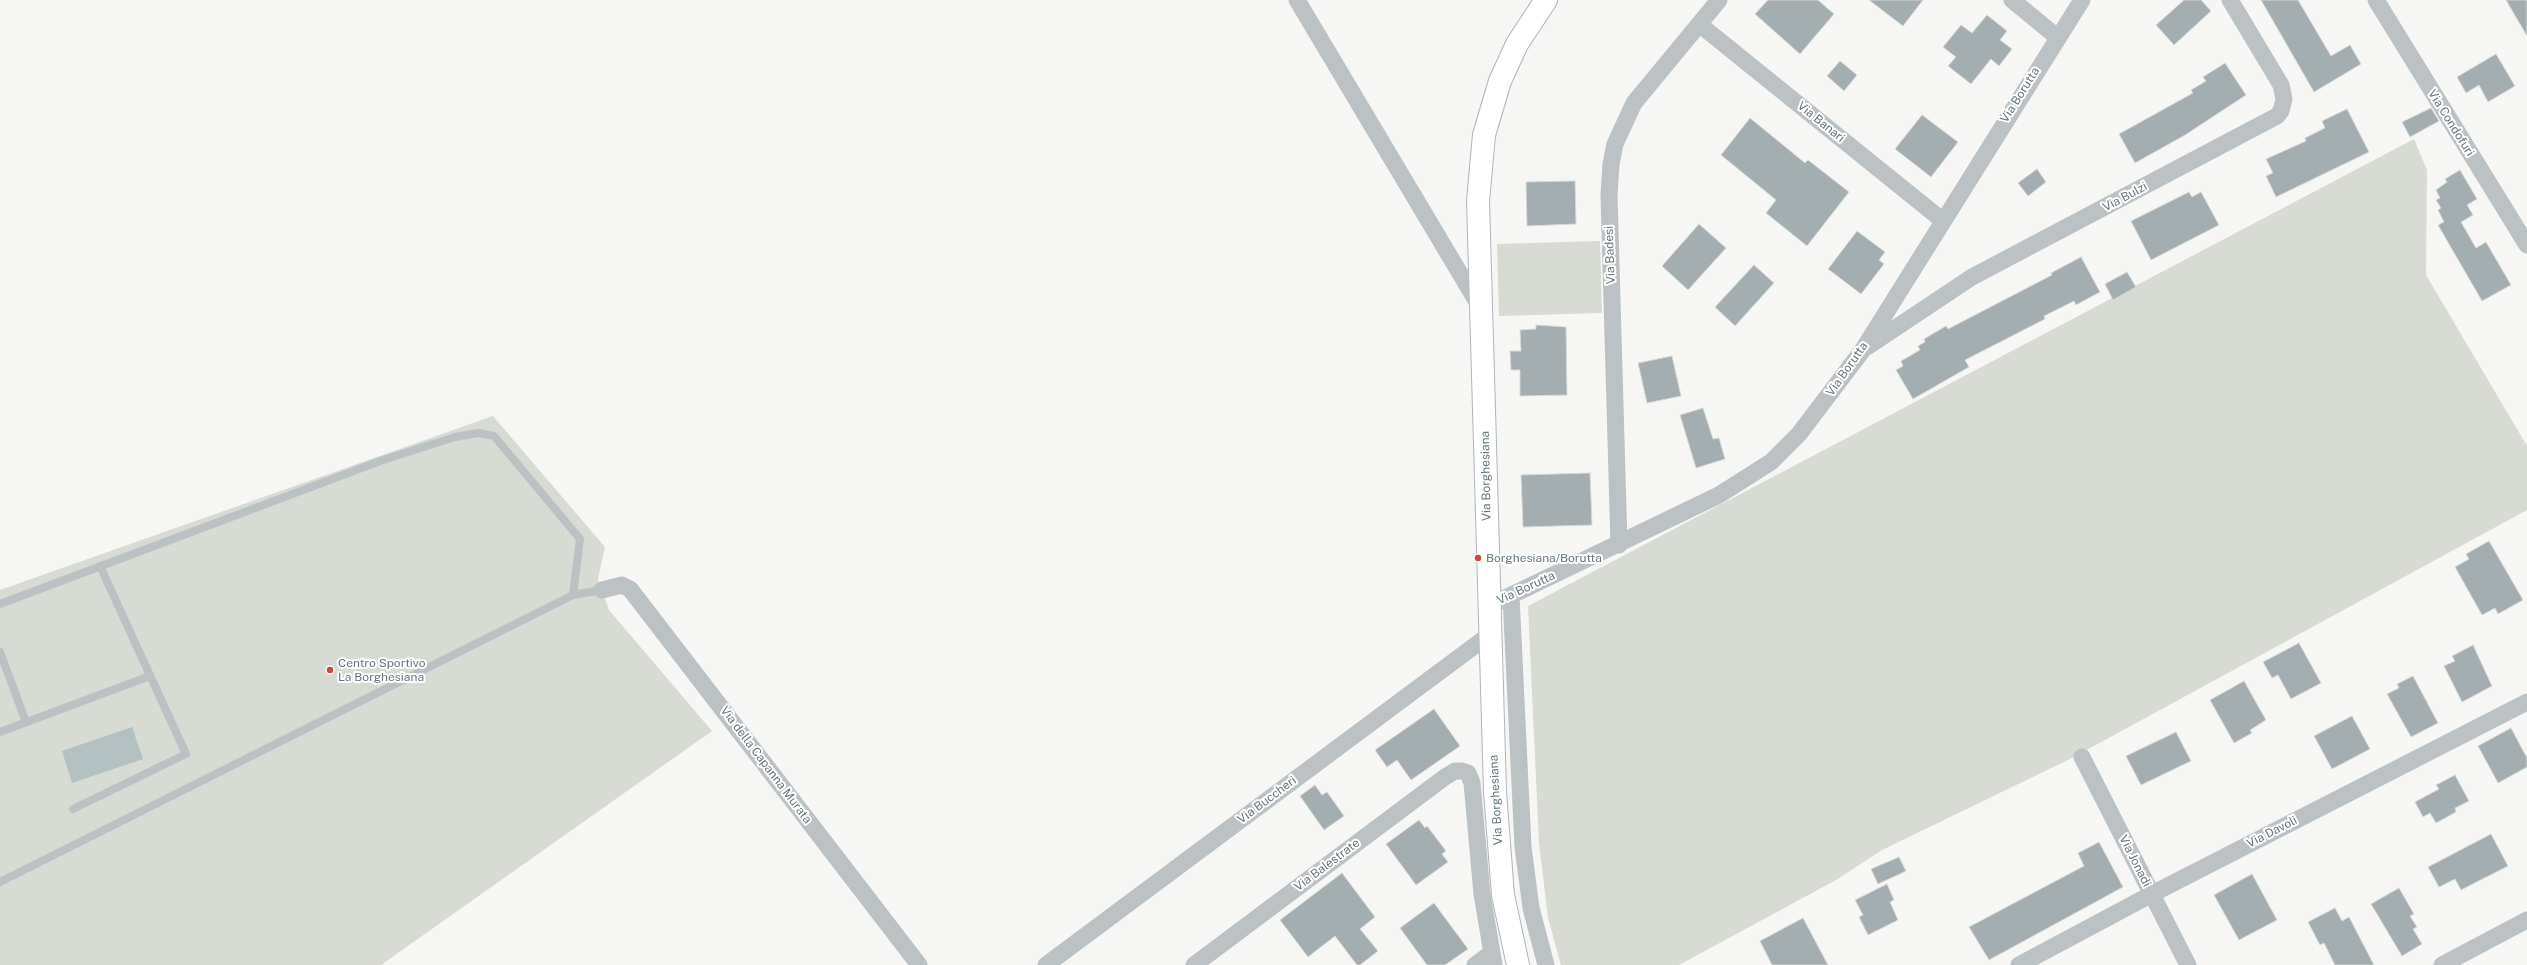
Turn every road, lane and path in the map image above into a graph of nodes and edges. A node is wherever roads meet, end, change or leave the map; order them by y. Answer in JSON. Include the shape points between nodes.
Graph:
{"nodes":[{"id":1,"x":1297,"y":0,"type":"edge"},
{"id":2,"x":1546,"y":0,"type":"edge"},
{"id":3,"x":1718,"y":0,"type":"edge"},
{"id":4,"x":2012,"y":0,"type":"edge"},
{"id":5,"x":2082,"y":0,"type":"edge"},
{"id":6,"x":2230,"y":0,"type":"edge"},
{"id":7,"x":2376,"y":0,"type":"edge"},
{"id":8,"x":1699,"y":24,"type":"junction"},
{"id":9,"x":2057,"y":37,"type":"junction"},
{"id":10,"x":1942,"y":220,"type":"junction"},
{"id":11,"x":2527,"y":245,"type":"edge"},
{"id":12,"x":1480,"y":307,"type":"junction"},
{"id":13,"x":1862,"y":351,"type":"junction"},
{"id":14,"x":1619,"y":545,"type":"junction"},
{"id":15,"x":100,"y":566,"type":"junction"},
{"id":16,"x":602,"y":590,"type":"joint"},
{"id":17,"x":573,"y":595,"type":"junction"},
{"id":18,"x":1511,"y":596,"type":"junction"},
{"id":19,"x":0,"y":604,"type":"edge"},
{"id":20,"x":1488,"y":606,"type":"junction"},
{"id":21,"x":1489,"y":635,"type":"junction"},
{"id":22,"x":0,"y":652,"type":"edge"},
{"id":23,"x":150,"y":676,"type":"junction"},
{"id":24,"x":2527,"y":702,"type":"edge"},
{"id":25,"x":26,"y":722,"type":"junction"},
{"id":26,"x":0,"y":732,"type":"edge"},
{"id":27,"x":2082,"y":757,"type":"dead end"},
{"id":28,"x":1462,"y":771,"type":"joint"},
{"id":29,"x":73,"y":809,"type":"dead end"},
{"id":30,"x":0,"y":882,"type":"edge"},
{"id":31,"x":2152,"y":894,"type":"junction"},
{"id":32,"x":2527,"y":920,"type":"edge"},
{"id":33,"x":1492,"y":960,"type":"edge"},
{"id":34,"x":919,"y":965,"type":"edge"},
{"id":35,"x":1046,"y":965,"type":"edge"},
{"id":36,"x":1194,"y":965,"type":"edge"},
{"id":37,"x":1475,"y":965,"type":"edge"},
{"id":38,"x":1518,"y":965,"type":"edge"},
{"id":39,"x":1546,"y":965,"type":"edge"},
{"id":40,"x":2019,"y":965,"type":"edge"},
{"id":41,"x":2188,"y":965,"type":"edge"},
{"id":42,"x":2442,"y":965,"type":"edge"}],
"edges":[{"from":1,"to":12,"type":"street"},
{"from":2,"to":12,"type":"street","name":"Via Borghesiana","via":[[1510,56],[1487,125],[1478,201]]},
{"from":3,"to":8,"type":"street","name":"Via Badesi"},
{"from":4,"to":9,"type":"street"},
{"from":5,"to":9,"type":"street","name":"Via Borutta"},
{"from":6,"to":13,"type":"street","name":"Via Bulzi","via":[[2281,85],[2284,98],[2277,116],[1972,277]]},
{"from":7,"to":11,"type":"street","name":"Via Condofuri"},
{"from":8,"to":10,"type":"street","name":"Via Banari"},
{"from":8,"to":14,"type":"street","name":"Via Badesi","via":[[1634,103],[1620,129],[1611,164],[1608,195]]},
{"from":9,"to":10,"type":"street","name":"Via Borutta"},
{"from":10,"to":13,"type":"street","name":"Via Borutta"},
{"from":12,"to":20,"type":"street","name":"Via Borghesiana"},
{"from":13,"to":14,"type":"street","name":"Via Borutta","via":[[1808,423],[1770,462],[1720,495]]},
{"from":14,"to":18,"type":"street","name":"Via Borutta"},
{"from":15,"to":17,"type":"lane","via":[[383,460],[455,437],[478,433],[494,436],[580,539]]},
{"from":15,"to":19,"type":"lane"},
{"from":15,"to":23,"type":"lane"},
{"from":16,"to":17,"type":"lane"},
{"from":16,"to":34,"type":"street","name":"Via della Capanna Murata","via":[[622,585],[630,588]]},
{"from":17,"to":30,"type":"lane"},
{"from":18,"to":20,"type":"street","name":"Via Borutta"},
{"from":18,"to":39,"type":"street","name":"Via Borghesiana","via":[[1523,847],[1532,908]]},
{"from":20,"to":21,"type":"street","name":"Via Borghesiana"},
{"from":21,"to":35,"type":"street","name":"Via Buccheri"},
{"from":21,"to":38,"type":"street","name":"Via Borghesiana","via":[[1499,850],[1504,900]]},
{"from":22,"to":25,"type":"lane"},
{"from":23,"to":25,"type":"lane"},
{"from":23,"to":29,"type":"lane","via":[[186,754]]},
{"from":24,"to":31,"type":"street","name":"Via Davoli"},
{"from":25,"to":26,"type":"lane"},
{"from":27,"to":31,"type":"street","name":"Via Jonadi"},
{"from":28,"to":33,"type":"street","name":"Via Borghesiana","via":[[1468,773],[1472,783],[1476,844]]},
{"from":28,"to":36,"type":"street","name":"Via Balestrate","via":[[1455,771],[1445,777]]},
{"from":31,"to":40,"type":"street","name":"Via Davoli"},
{"from":31,"to":41,"type":"street","name":"Via Jonadi"},
{"from":32,"to":42,"type":"street"},
{"from":33,"to":37,"type":"street"}]}
